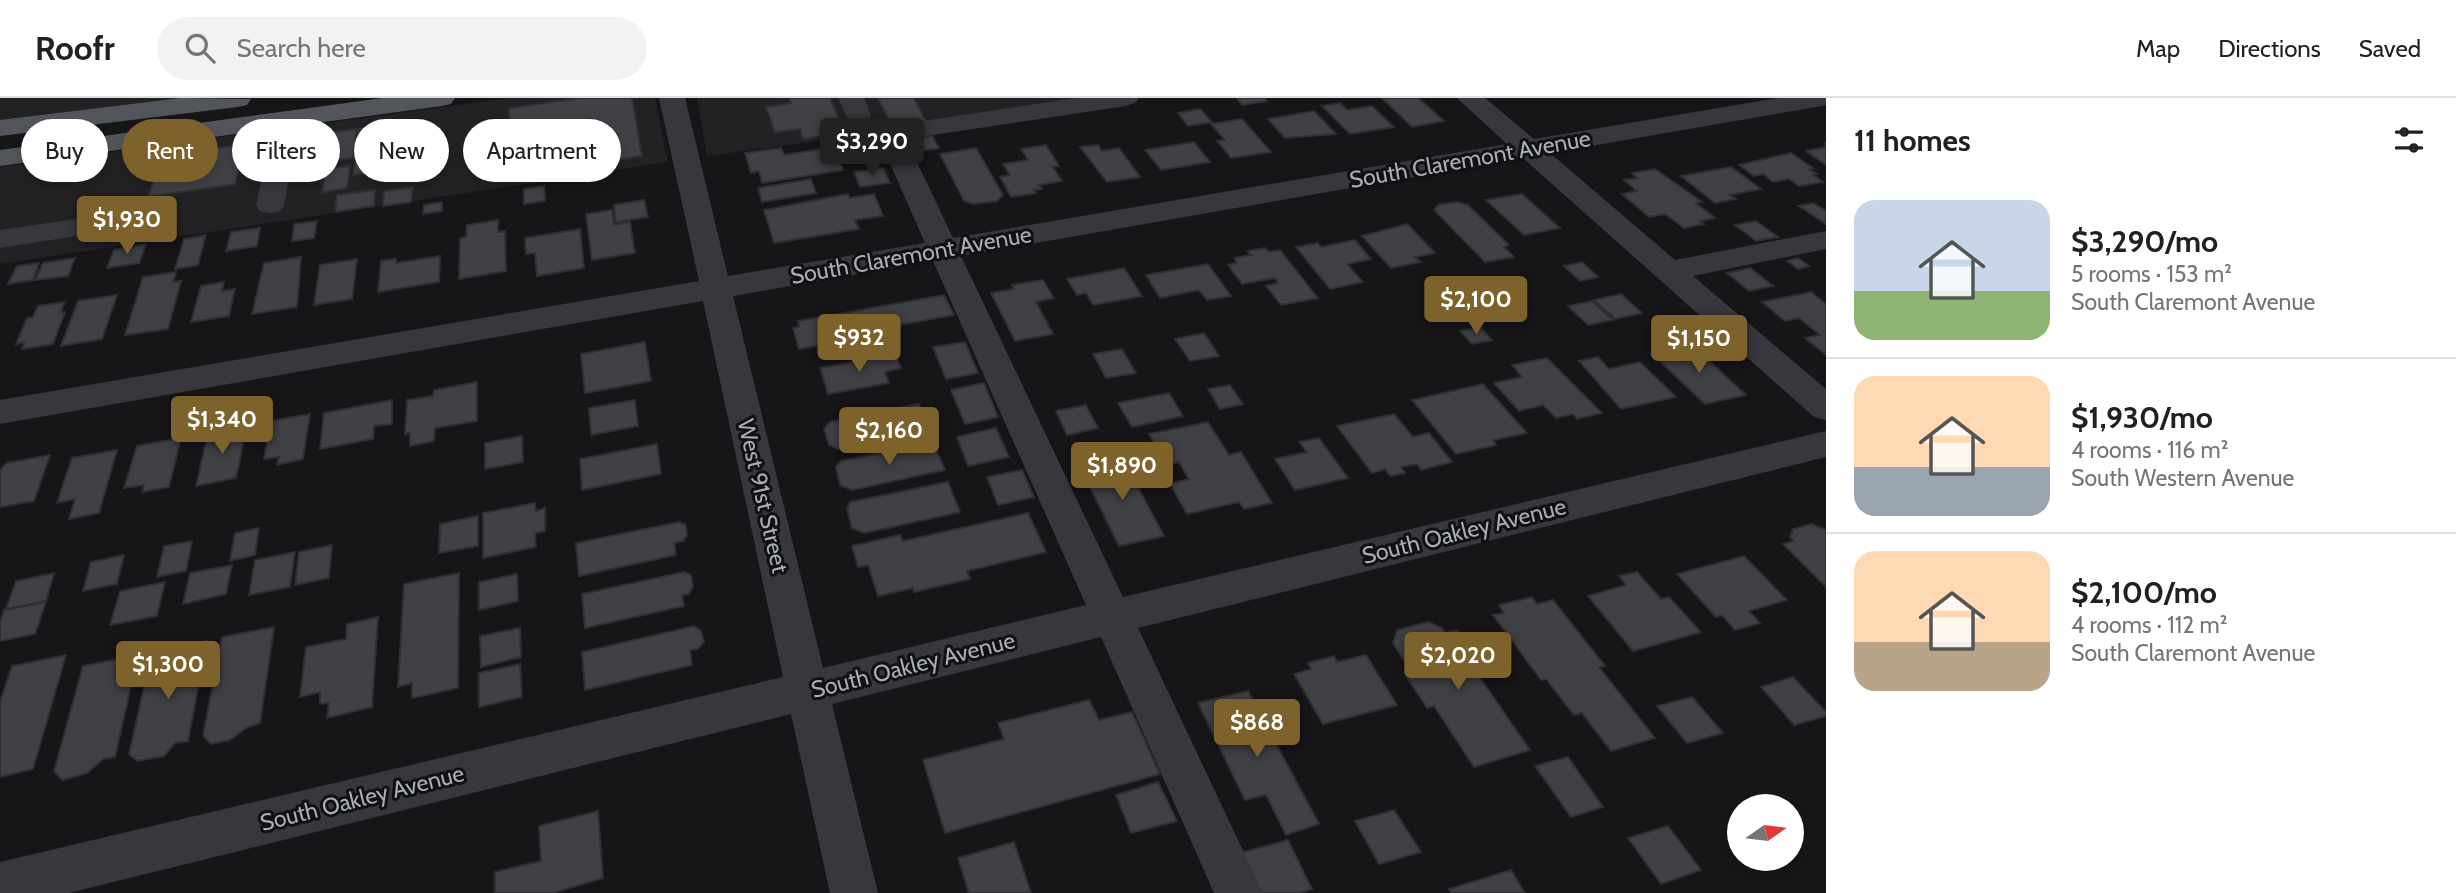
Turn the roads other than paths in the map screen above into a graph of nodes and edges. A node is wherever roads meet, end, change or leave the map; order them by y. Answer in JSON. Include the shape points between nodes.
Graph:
{"nodes":[{"id":1,"x":248,"y":98,"type":"edge"},
{"id":2,"x":442,"y":98,"type":"edge"},
{"id":3,"x":672,"y":98,"type":"edge"},
{"id":4,"x":1126,"y":98,"type":"edge"},
{"id":5,"x":1471,"y":98,"type":"edge"},
{"id":6,"x":1822,"y":98,"type":"edge"},
{"id":7,"x":130,"y":113,"type":"junction"},
{"id":8,"x":288,"y":119,"type":"edge"},
{"id":9,"x":232,"y":127,"type":"edge"},
{"id":10,"x":0,"y":128,"type":"edge"},
{"id":11,"x":0,"y":141,"type":"edge"},
{"id":12,"x":1528,"y":149,"type":"junction"},
{"id":13,"x":0,"y":158,"type":"edge"},
{"id":14,"x":275,"y":182,"type":"edge"},
{"id":15,"x":270,"y":205,"type":"dead end"},
{"id":16,"x":124,"y":221,"type":"dead end"},
{"id":17,"x":0,"y":239,"type":"edge"},
{"id":18,"x":1826,"y":240,"type":"edge"},
{"id":19,"x":944,"y":250,"type":"junction"},
{"id":20,"x":1669,"y":271,"type":"junction"},
{"id":21,"x":716,"y":289,"type":"junction"},
{"id":22,"x":1826,"y":408,"type":"edge"},
{"id":23,"x":0,"y":412,"type":"edge"},
{"id":24,"x":1826,"y":444,"type":"edge"},
{"id":25,"x":1112,"y":616,"type":"junction"},
{"id":26,"x":808,"y":690,"type":"junction"},
{"id":27,"x":0,"y":886,"type":"edge"},
{"id":28,"x":854,"y":893,"type":"edge"},
{"id":29,"x":1239,"y":893,"type":"edge"}],
"edges":[{"from":1,"to":7,"type":"main road"},
{"from":2,"to":8,"type":"main road"},
{"from":3,"to":21,"type":"street","name":"West 91st Street"},
{"from":4,"to":19,"type":"street","via":[[890,134]]},
{"from":5,"to":12,"type":"street"},
{"from":6,"to":12,"type":"street","name":"South Claremont Avenue"},
{"from":7,"to":10,"type":"main road"},
{"from":7,"to":11,"type":"main road"},
{"from":9,"to":13,"type":"main road"},
{"from":12,"to":19,"type":"street","name":"South Claremont Avenue"},
{"from":12,"to":20,"type":"street"},
{"from":14,"to":15,"type":"street"},
{"from":16,"to":17,"type":"street"},
{"from":18,"to":20,"type":"street"},
{"from":19,"to":21,"type":"street","name":"South Claremont Avenue"},
{"from":19,"to":25,"type":"street"},
{"from":20,"to":22,"type":"street"},
{"from":21,"to":23,"type":"street","name":"South Claremont Avenue"},
{"from":21,"to":26,"type":"street","name":"West 91st Street"},
{"from":24,"to":25,"type":"street","name":"South Oakley Avenue"},
{"from":25,"to":26,"type":"street","name":"South Oakley Avenue"},
{"from":25,"to":29,"type":"street"},
{"from":26,"to":27,"type":"street","name":"South Oakley Avenue"},
{"from":26,"to":28,"type":"street","name":"West 91st Street"}]}
